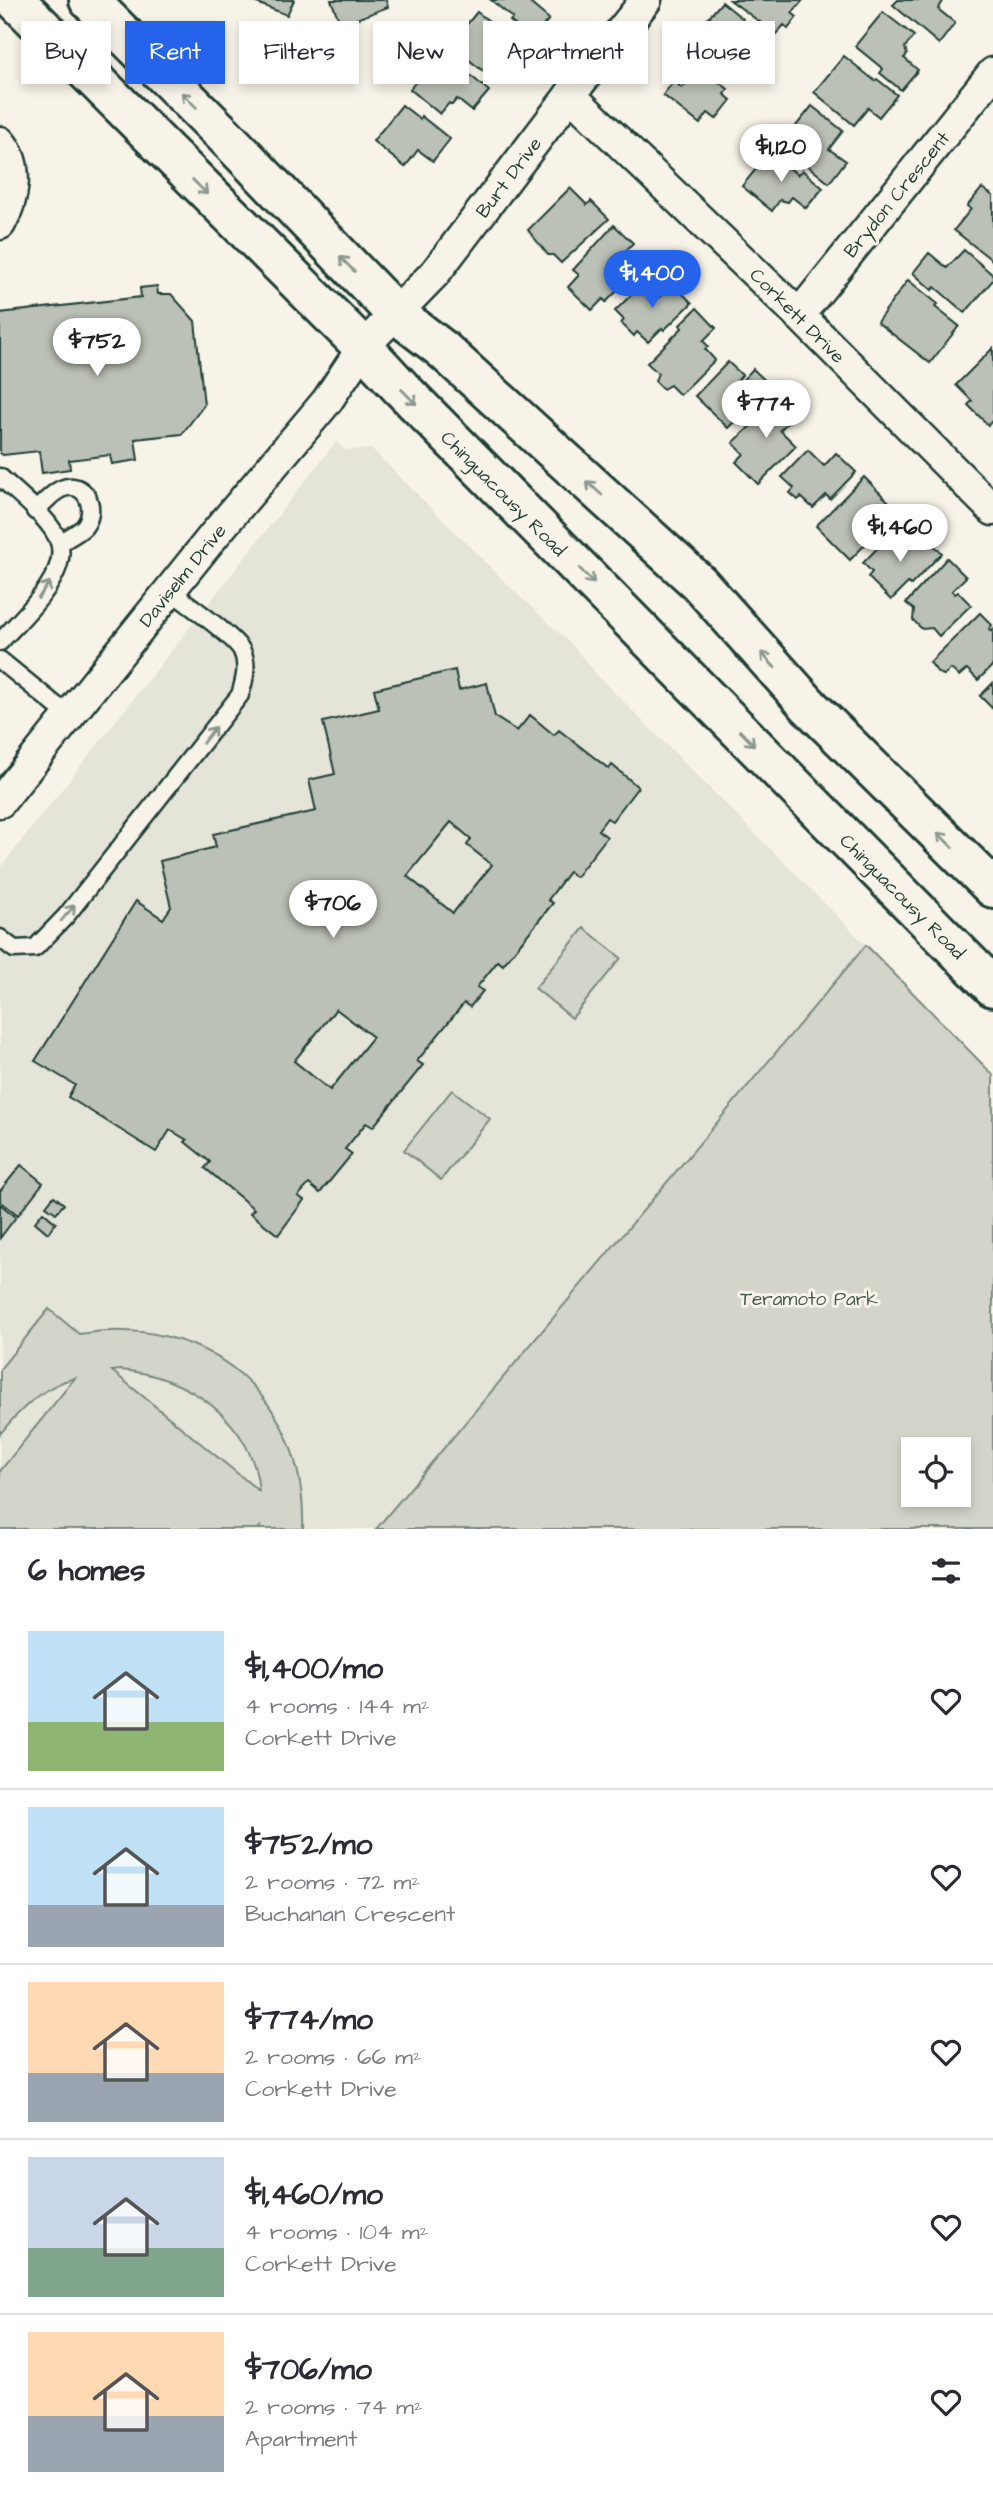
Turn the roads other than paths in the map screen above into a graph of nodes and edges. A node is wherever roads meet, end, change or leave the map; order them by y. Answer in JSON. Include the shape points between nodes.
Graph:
{"nodes":[{"id":1,"x":15,"y":0,"type":"edge"},
{"id":2,"x":89,"y":0,"type":"edge"},
{"id":3,"x":646,"y":0,"type":"edge"},
{"id":4,"x":993,"y":74,"type":"edge"},
{"id":5,"x":570,"y":94,"type":"junction"},
{"id":6,"x":0,"y":142,"type":"edge"},
{"id":7,"x":0,"y":224,"type":"edge"},
{"id":8,"x":395,"y":313,"type":"junction"},
{"id":9,"x":799,"y":315,"type":"junction"},
{"id":10,"x":363,"y":347,"type":"junction"},
{"id":11,"x":0,"y":477,"type":"edge"},
{"id":12,"x":993,"y":510,"type":"edge"},
{"id":13,"x":35,"y":511,"type":"junction"},
{"id":14,"x":60,"y":543,"type":"junction"},
{"id":15,"x":169,"y":590,"type":"junction"},
{"id":16,"x":0,"y":642,"type":"edge"},
{"id":17,"x":0,"y":660,"type":"edge"},
{"id":18,"x":69,"y":716,"type":"junction"},
{"id":19,"x":0,"y":802,"type":"edge"},
{"id":20,"x":993,"y":888,"type":"edge"},
{"id":21,"x":0,"y":938,"type":"edge"},
{"id":22,"x":993,"y":987,"type":"edge"}],
"edges":[{"from":1,"to":10,"type":"main road","name":"Chinguacousy Road","one_way":true},
{"from":8,"to":2,"type":"main road","one_way":true},
{"from":3,"to":5,"type":"street","name":"Burt Drive"},
{"from":4,"to":9,"type":"street","name":"Brydon Crescent"},
{"from":5,"to":8,"type":"street","name":"Burt Drive","via":[[435,273]]},
{"from":5,"to":9,"type":"street","name":"Corkett Drive"},
{"from":6,"to":7,"type":"street","via":[[12,167],[13,188]]},
{"from":8,"to":10,"type":"street","name":"Burt Drive"},
{"from":20,"to":8,"type":"main road","one_way":true,"via":[[809,706],[699,583],[442,349]]},
{"from":9,"to":12,"type":"street","name":"Corkett Drive"},
{"from":10,"to":15,"type":"street","name":"Daviselm Drive","via":[[327,401]]},
{"from":10,"to":22,"type":"main road","name":"Chinguacousy Road","one_way":true},
{"from":11,"to":13,"type":"lane"},
{"from":13,"to":14,"type":"lane"},
{"from":13,"to":14,"type":"lane","via":[[60,489],[69,487],[81,490],[90,500],[92,509],[84,527]]},
{"from":16,"to":14,"type":"lane","one_way":true,"via":[[47,589],[60,561]]},
{"from":15,"to":18,"type":"street","name":"Daviselm Drive"},
{"from":21,"to":15,"type":"lane","one_way":true,"via":[[15,949],[35,948],[66,916],[240,695],[246,675],[242,651]]},
{"from":17,"to":18,"type":"lane"},
{"from":18,"to":19,"type":"street","name":"Daviselm Drive"}]}
